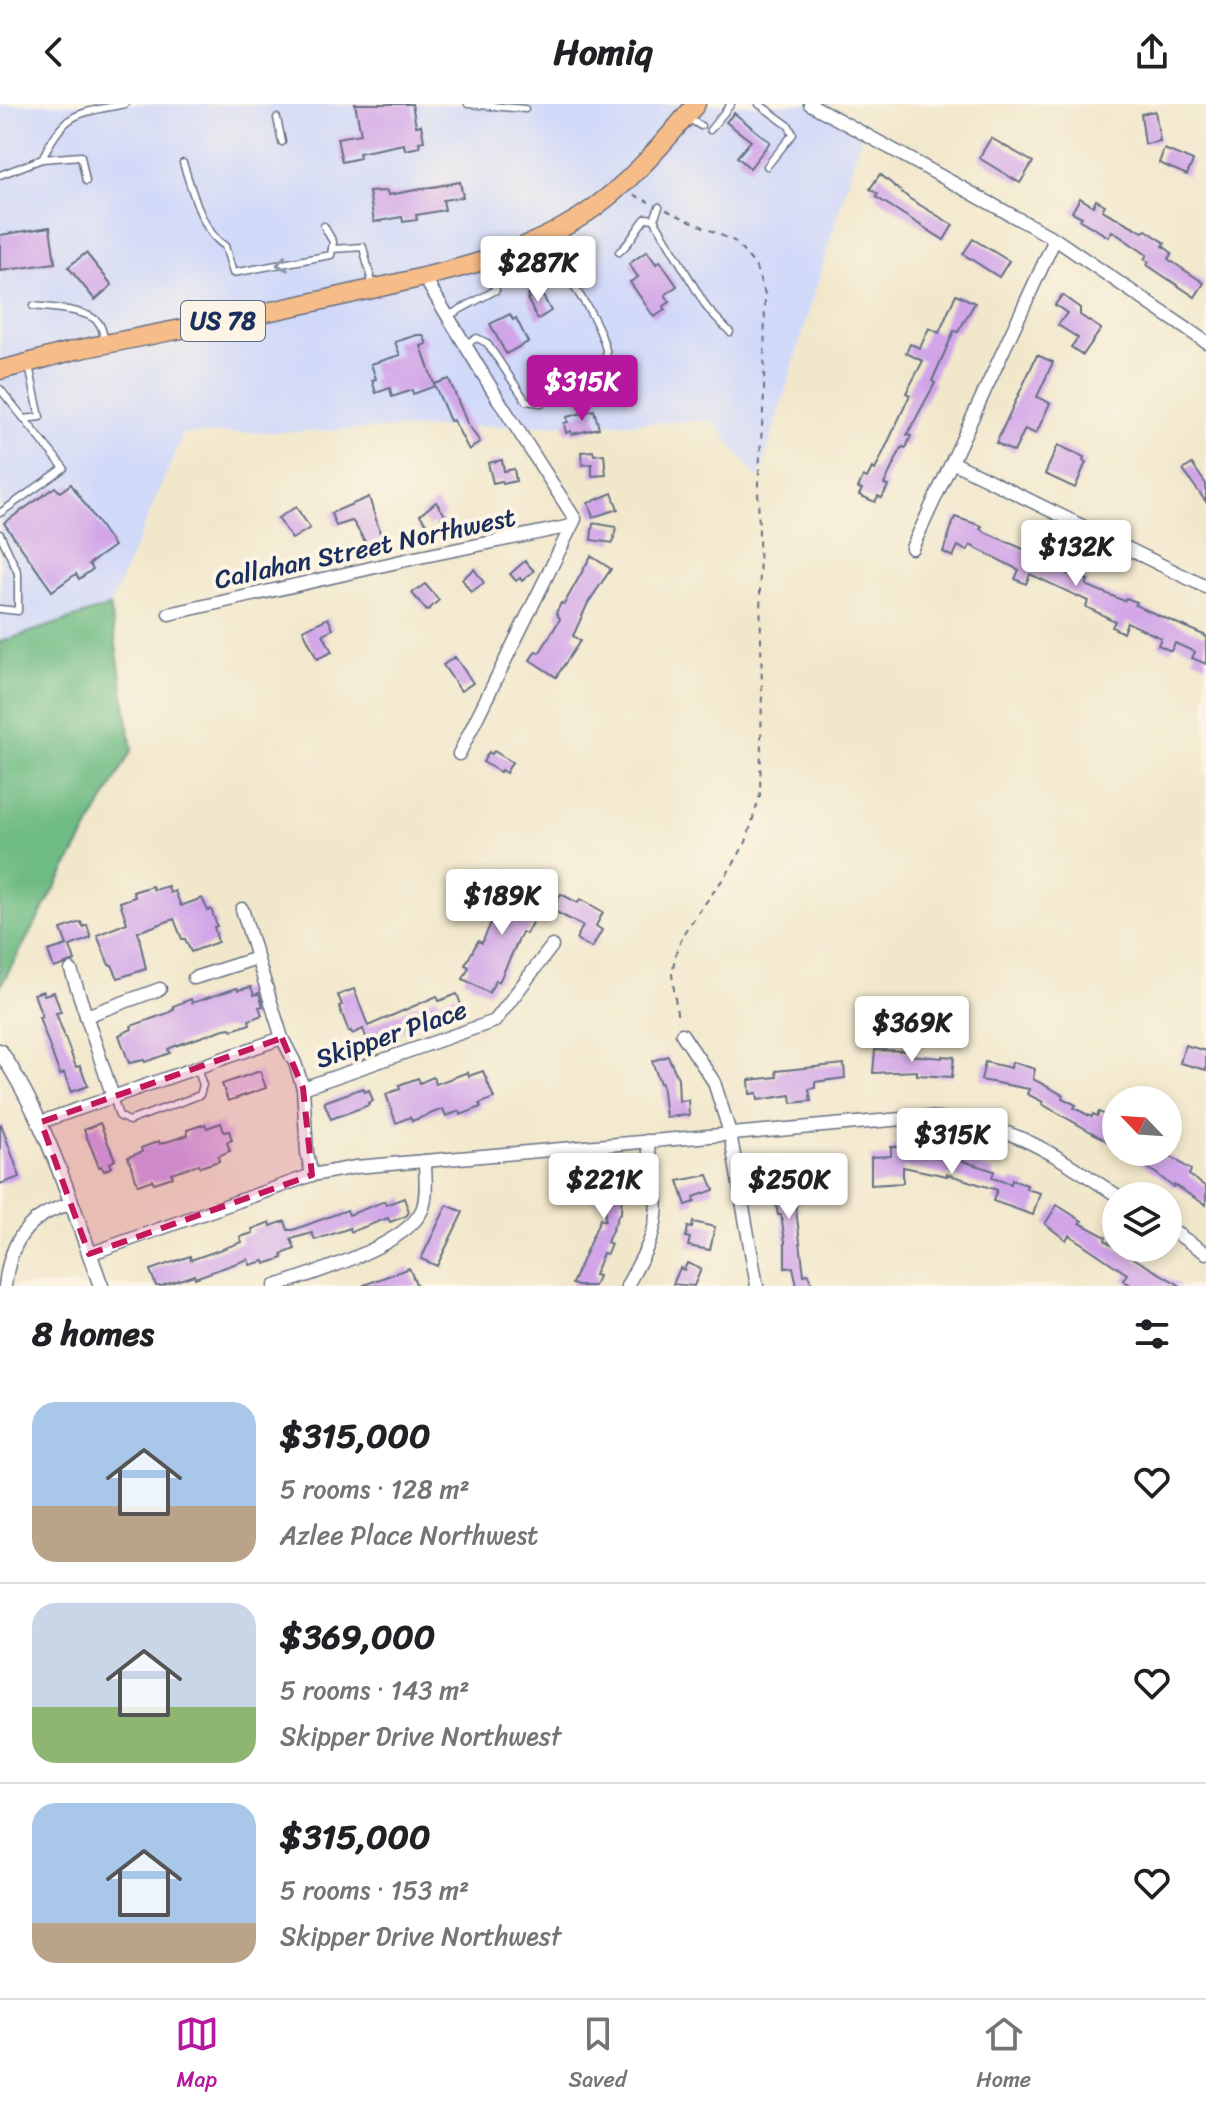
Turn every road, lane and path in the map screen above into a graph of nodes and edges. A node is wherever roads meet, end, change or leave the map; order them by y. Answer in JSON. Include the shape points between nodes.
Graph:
{"nodes":[{"id":1,"x":125,"y":104,"type":"edge"},
{"id":2,"x":469,"y":104,"type":"edge"},
{"id":3,"x":731,"y":104,"type":"edge"},
{"id":4,"x":759,"y":104,"type":"edge"},
{"id":5,"x":810,"y":104,"type":"edge"},
{"id":6,"x":525,"y":109,"type":"dead end"},
{"id":7,"x":694,"y":116,"type":"edge"},
{"id":8,"x":277,"y":118,"type":"dead end"},
{"id":9,"x":710,"y":130,"type":"dead end"},
{"id":10,"x":282,"y":142,"type":"dead end"},
{"id":11,"x":42,"y":159,"type":"junction"},
{"id":12,"x":183,"y":163,"type":"dead end"},
{"id":13,"x":767,"y":166,"type":"dead end"},
{"id":14,"x":0,"y":175,"type":"edge"},
{"id":15,"x":86,"y":181,"type":"dead end"},
{"id":16,"x":619,"y":188,"type":"junction"},
{"id":17,"x":659,"y":207,"type":"junction"},
{"id":18,"x":654,"y":219,"type":"junction"},
{"id":19,"x":324,"y":226,"type":"dead end"},
{"id":20,"x":540,"y":239,"type":"junction"},
{"id":21,"x":1055,"y":239,"type":"junction"},
{"id":22,"x":331,"y":252,"type":"junction"},
{"id":23,"x":619,"y":252,"type":"dead end"},
{"id":24,"x":481,"y":261,"type":"junction"},
{"id":25,"x":424,"y":277,"type":"junction"},
{"id":26,"x":373,"y":289,"type":"junction"},
{"id":27,"x":33,"y":306,"type":"dead end"},
{"id":28,"x":448,"y":316,"type":"junction"},
{"id":29,"x":730,"y":332,"type":"dead end"},
{"id":30,"x":1206,"y":342,"type":"edge"},
{"id":31,"x":465,"y":344,"type":"junction"},
{"id":32,"x":106,"y":345,"type":"junction"},
{"id":33,"x":73,"y":351,"type":"junction"},
{"id":34,"x":0,"y":360,"type":"edge"},
{"id":35,"x":28,"y":364,"type":"junction"},
{"id":36,"x":0,"y":370,"type":"edge"},
{"id":37,"x":0,"y":389,"type":"edge"},
{"id":38,"x":24,"y":419,"type":"junction"},
{"id":39,"x":952,"y":462,"type":"junction"},
{"id":40,"x":0,"y":513,"type":"edge"},
{"id":41,"x":571,"y":526,"type":"junction"},
{"id":42,"x":0,"y":534,"type":"edge"},
{"id":43,"x":912,"y":548,"type":"dead end"},
{"id":44,"x":1206,"y":587,"type":"edge"},
{"id":45,"x":0,"y":609,"type":"edge"},
{"id":46,"x":169,"y":614,"type":"dead end"},
{"id":47,"x":459,"y":754,"type":"dead end"},
{"id":48,"x":242,"y":909,"type":"dead end"},
{"id":49,"x":552,"y":946,"type":"dead end"},
{"id":50,"x":257,"y":958,"type":"junction"},
{"id":51,"x":71,"y":970,"type":"dead end"},
{"id":52,"x":194,"y":978,"type":"dead end"},
{"id":53,"x":160,"y":989,"type":"dead end"},
{"id":54,"x":86,"y":1016,"type":"junction"},
{"id":55,"x":682,"y":1034,"type":"joint"},
{"id":56,"x":282,"y":1038,"type":"junction"},
{"id":57,"x":0,"y":1051,"type":"edge"},
{"id":58,"x":197,"y":1068,"type":"junction"},
{"id":59,"x":303,"y":1088,"type":"junction"},
{"id":60,"x":113,"y":1097,"type":"junction"},
{"id":61,"x":41,"y":1122,"type":"junction"},
{"id":62,"x":730,"y":1133,"type":"junction"},
{"id":63,"x":647,"y":1141,"type":"junction"},
{"id":64,"x":425,"y":1161,"type":"junction"},
{"id":65,"x":312,"y":1175,"type":"junction"},
{"id":66,"x":1102,"y":1186,"type":"edge"},
{"id":67,"x":71,"y":1204,"type":"junction"},
{"id":68,"x":1182,"y":1237,"type":"edge"},
{"id":69,"x":1206,"y":1253,"type":"edge"},
{"id":70,"x":89,"y":1254,"type":"junction"},
{"id":71,"x":5,"y":1286,"type":"edge"},
{"id":72,"x":101,"y":1286,"type":"edge"},
{"id":73,"x":275,"y":1286,"type":"edge"},
{"id":74,"x":627,"y":1286,"type":"edge"},
{"id":75,"x":757,"y":1286,"type":"edge"}],
"edges":[{"from":1,"to":11,"type":"lane","via":[[78,113],[55,133]]},
{"from":2,"to":6,"type":"lane"},
{"from":3,"to":9,"type":"lane"},
{"from":4,"to":13,"type":"lane","via":[[793,134]]},
{"from":5,"to":21,"type":"street"},
{"from":7,"to":16,"type":"main road","number":"US 78"},
{"from":8,"to":10,"type":"lane"},
{"from":11,"to":14,"type":"lane"},
{"from":11,"to":15,"type":"lane","via":[[81,156]]},
{"from":22,"to":12,"type":"lane","one_way":true,"via":[[233,273]]},
{"from":16,"to":17,"type":"path"},
{"from":16,"to":20,"type":"main road","number":"US 78"},
{"from":17,"to":18,"type":"lane"},
{"from":17,"to":55,"type":"path","via":[[734,241],[755,265],[765,294],[758,486],[760,795],[746,842],[676,952],[673,993]]},
{"from":18,"to":23,"type":"lane","via":[[646,218]]},
{"from":18,"to":29,"type":"lane","via":[[707,308]]},
{"from":19,"to":22,"type":"lane","via":[[333,242]]},
{"from":20,"to":24,"type":"main road","number":"US 78"},
{"from":20,"to":31,"type":"lane","via":[[590,314],[607,352],[599,379],[532,403],[487,343],[477,338]]},
{"from":21,"to":30,"type":"street"},
{"from":21,"to":39,"type":"street"},
{"from":22,"to":26,"type":"lane","via":[[363,247]]},
{"from":24,"to":25,"type":"main road","number":"US 78"},
{"from":24,"to":28,"type":"lane","via":[[496,290]]},
{"from":25,"to":26,"type":"main road","number":"US 78"},
{"from":25,"to":28,"type":"street"},
{"from":26,"to":32,"type":"main road","number":"US 78"},
{"from":27,"to":32,"type":"lane","via":[[95,318]]},
{"from":28,"to":31,"type":"street"},
{"from":31,"to":41,"type":"street","via":[[575,519]]},
{"from":32,"to":33,"type":"main road","number":"US 78"},
{"from":33,"to":34,"type":"main road","number":"US 78"},
{"from":33,"to":35,"type":"main road","number":"US 78"},
{"from":35,"to":36,"type":"main road","number":"US 78"},
{"from":35,"to":38,"type":"lane","via":[[40,417]]},
{"from":37,"to":38,"type":"lane"},
{"from":38,"to":40,"type":"lane","via":[[64,468]]},
{"from":39,"to":43,"type":"street"},
{"from":39,"to":44,"type":"street"},
{"from":41,"to":46,"type":"street","name":"Callahan Street Northwest"},
{"from":41,"to":47,"type":"street"},
{"from":42,"to":45,"type":"lane","via":[[18,573],[18,611]]},
{"from":48,"to":50,"type":"street","name":"Skipper Place"},
{"from":49,"to":59,"type":"street","name":"Skipper Place","via":[[495,1021]]},
{"from":50,"to":52,"type":"street"},
{"from":50,"to":56,"type":"street","name":"Skipper Place"},
{"from":51,"to":54,"type":"street"},
{"from":53,"to":54,"type":"street"},
{"from":54,"to":60,"type":"street"},
{"from":55,"to":62,"type":"street","via":[[714,1082]]},
{"from":56,"to":58,"type":"street"},
{"from":56,"to":59,"type":"street","name":"Skipper Place"},
{"from":57,"to":61,"type":"street"},
{"from":58,"to":60,"type":"street"},
{"from":58,"to":60,"type":"lane","via":[[203,1085],[200,1095],[129,1121],[119,1116]]},
{"from":59,"to":65,"type":"street","name":"Skipper Place"},
{"from":60,"to":61,"type":"street"},
{"from":61,"to":67,"type":"street"},
{"from":62,"to":63,"type":"street"},
{"from":62,"to":66,"type":"street","via":[[925,1117],[963,1120],[1025,1138]]},
{"from":62,"to":75,"type":"street"},
{"from":63,"to":64,"type":"street"},
{"from":63,"to":74,"type":"street","via":[[656,1217]]},
{"from":64,"to":65,"type":"street"},
{"from":64,"to":73,"type":"street","via":[[423,1208],[413,1224],[391,1241]]},
{"from":65,"to":70,"type":"street"},
{"from":67,"to":70,"type":"street"},
{"from":67,"to":71,"type":"street","via":[[52,1208],[25,1229]]},
{"from":68,"to":69,"type":"street"},
{"from":70,"to":72,"type":"street"}]}
